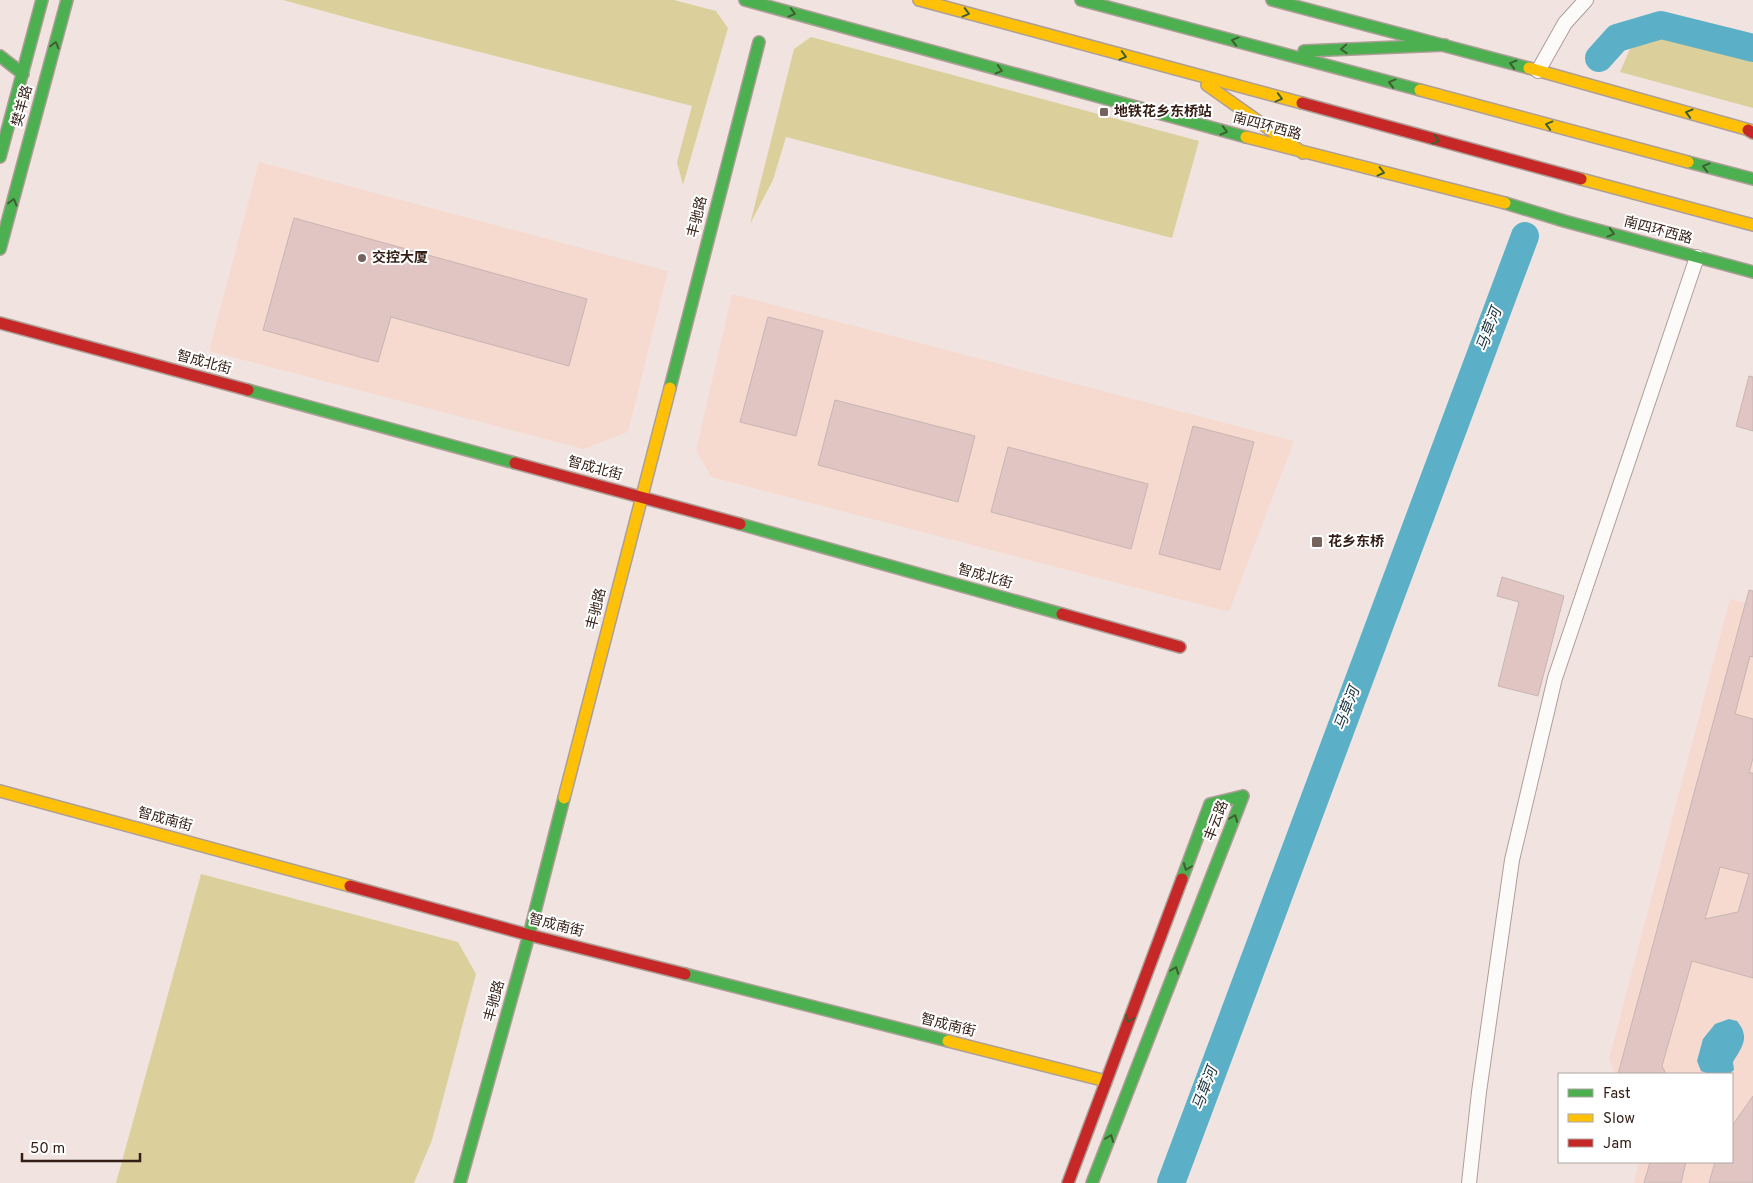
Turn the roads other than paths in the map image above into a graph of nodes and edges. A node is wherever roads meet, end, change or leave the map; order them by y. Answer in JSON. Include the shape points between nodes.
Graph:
{"nodes":[{"id":1,"x":42,"y":0,"type":"edge"},
{"id":2,"x":67,"y":0,"type":"edge"},
{"id":3,"x":745,"y":0,"type":"edge"},
{"id":4,"x":919,"y":0,"type":"edge"},
{"id":5,"x":1081,"y":0,"type":"edge"},
{"id":6,"x":1272,"y":0,"type":"edge"},
{"id":7,"x":1586,"y":0,"type":"edge"},
{"id":8,"x":759,"y":42,"type":"dead end"},
{"id":9,"x":1445,"y":45,"type":"junction"},
{"id":10,"x":1277,"y":52,"type":"junction"},
{"id":11,"x":0,"y":56,"type":"edge"},
{"id":12,"x":0,"y":68,"type":"edge"},
{"id":13,"x":1538,"y":72,"type":"junction"},
{"id":14,"x":23,"y":74,"type":"junction"},
{"id":15,"x":1192,"y":75,"type":"junction"},
{"id":16,"x":1751,"y":131,"type":"edge"},
{"id":17,"x":1303,"y":152,"type":"junction"},
{"id":18,"x":0,"y":157,"type":"edge"},
{"id":19,"x":1753,"y":180,"type":"edge"},
{"id":20,"x":1753,"y":226,"type":"edge"},
{"id":21,"x":0,"y":249,"type":"edge"},
{"id":22,"x":1697,"y":257,"type":"junction"},
{"id":23,"x":1753,"y":272,"type":"edge"},
{"id":24,"x":0,"y":324,"type":"edge"},
{"id":25,"x":641,"y":497,"type":"junction"},
{"id":26,"x":1180,"y":647,"type":"dead end"},
{"id":27,"x":0,"y":791,"type":"edge"},
{"id":28,"x":529,"y":935,"type":"junction"},
{"id":29,"x":1106,"y":1081,"type":"junction"},
{"id":30,"x":460,"y":1183,"type":"edge"},
{"id":31,"x":1068,"y":1183,"type":"edge"},
{"id":32,"x":1092,"y":1183,"type":"edge"},
{"id":33,"x":1469,"y":1183,"type":"edge"}],
"edges":[{"from":1,"to":14,"type":"main road","name":"樊羊路"},
{"from":21,"to":2,"type":"main road","name":"樊羊路","one_way":true},
{"from":3,"to":17,"type":"main road","name":"南四环西路","one_way":true},
{"from":4,"to":15,"type":"main road","one_way":true},
{"from":10,"to":5,"type":"main road","one_way":true},
{"from":6,"to":9,"type":"main road"},
{"from":7,"to":13,"type":"street","via":[[1564,23]]},
{"from":8,"to":25,"type":"main road","name":"丰驰路"},
{"from":9,"to":10,"type":"main road","one_way":true},
{"from":13,"to":9,"type":"main road","one_way":true},
{"from":19,"to":10,"type":"main road","one_way":true},
{"from":11,"to":14,"type":"main road"},
{"from":12,"to":14,"type":"main road"},
{"from":16,"to":13,"type":"main road","one_way":true},
{"from":14,"to":18,"type":"main road","name":"樊羊路"},
{"from":15,"to":17,"type":"main road"},
{"from":15,"to":20,"type":"main road","one_way":true},
{"from":17,"to":22,"type":"main road","name":"南四环西路","one_way":true,"via":[[1477,195]]},
{"from":22,"to":23,"type":"main road","name":"南四环西路"},
{"from":22,"to":33,"type":"street","via":[[1555,678],[1512,860]]},
{"from":24,"to":25,"type":"main road","name":"智成北街"},
{"from":25,"to":26,"type":"main road","name":"智成北街"},
{"from":25,"to":28,"type":"main road","name":"丰驰路"},
{"from":27,"to":28,"type":"main road","name":"智成南街"},
{"from":28,"to":29,"type":"main road","name":"智成南街"},
{"from":28,"to":30,"type":"main road","name":"丰驰路"},
{"from":29,"to":31,"type":"main road","name":"丰云路"},
{"from":32,"to":29,"type":"main road","name":"丰云路","one_way":true,"via":[[1243,796],[1210,804]]}]}
